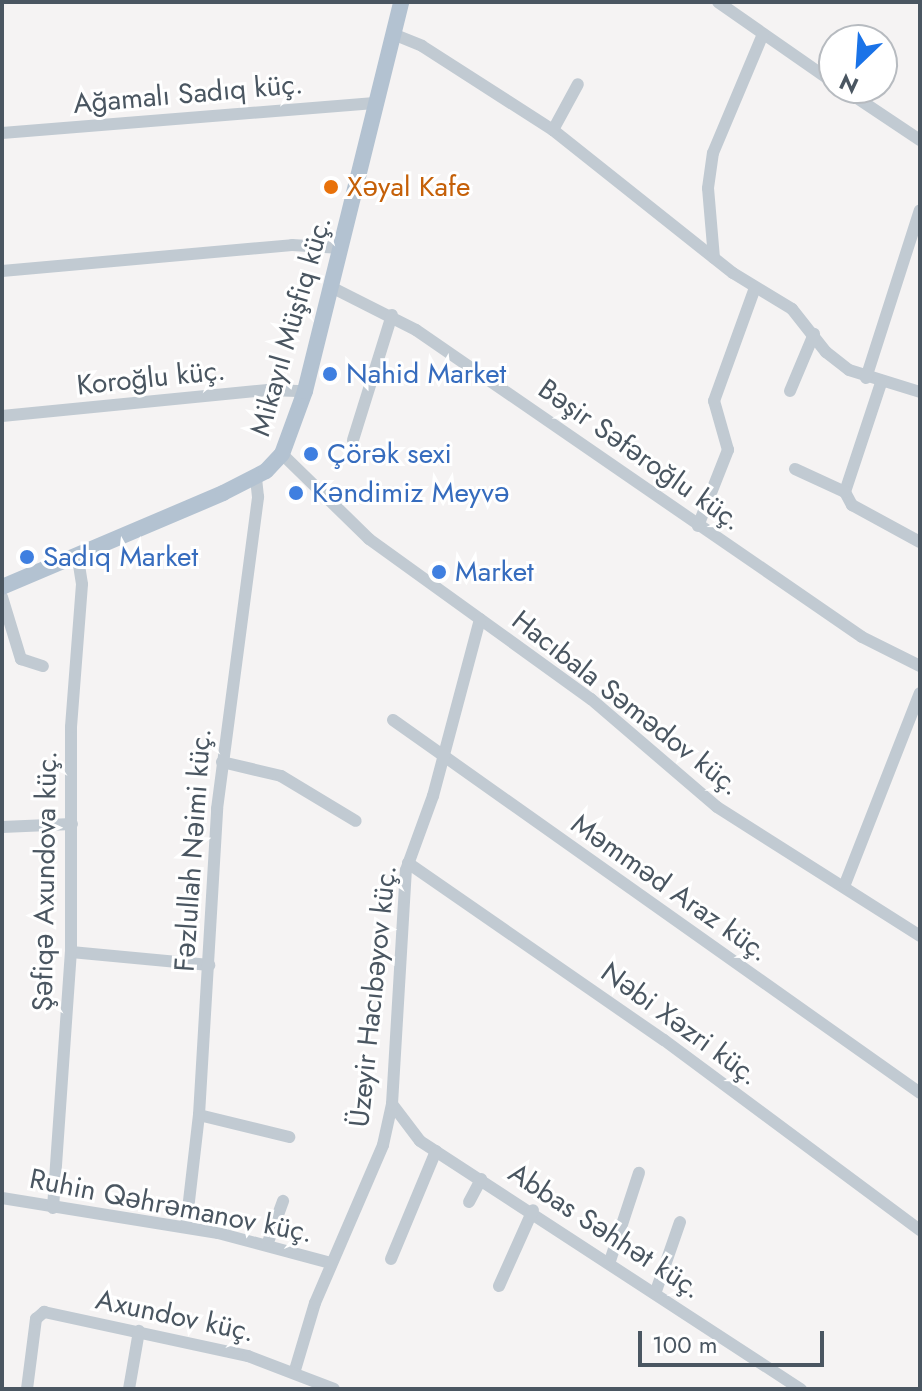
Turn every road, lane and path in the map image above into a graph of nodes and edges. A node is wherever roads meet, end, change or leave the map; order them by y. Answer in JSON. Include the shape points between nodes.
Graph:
{"nodes":[{"id":1,"x":401,"y":2,"type":"edge"},
{"id":2,"x":718,"y":2,"type":"edge"},
{"id":3,"x":393,"y":34,"type":"junction"},
{"id":4,"x":763,"y":34,"type":"junction"},
{"id":5,"x":818,"y":72,"type":"edge"},
{"id":6,"x":578,"y":84,"type":"dead end"},
{"id":7,"x":378,"y":103,"type":"junction"},
{"id":8,"x":866,"y":104,"type":"edge"},
{"id":9,"x":553,"y":130,"type":"junction"},
{"id":10,"x":2,"y":133,"type":"edge"},
{"id":11,"x":920,"y":140,"type":"edge"},
{"id":12,"x":920,"y":210,"type":"edge"},
{"id":13,"x":341,"y":248,"type":"junction"},
{"id":14,"x":714,"y":258,"type":"junction"},
{"id":15,"x":2,"y":271,"type":"edge"},
{"id":16,"x":331,"y":287,"type":"junction"},
{"id":17,"x":755,"y":288,"type":"junction"},
{"id":18,"x":392,"y":315,"type":"junction"},
{"id":19,"x":814,"y":334,"type":"junction"},
{"id":20,"x":866,"y":378,"type":"junction"},
{"id":21,"x":881,"y":383,"type":"junction"},
{"id":22,"x":305,"y":391,"type":"junction"},
{"id":23,"x":790,"y":391,"type":"dead end"},
{"id":24,"x":920,"y":392,"type":"edge"},
{"id":25,"x":2,"y":416,"type":"edge"},
{"id":26,"x":353,"y":440,"type":"dead end"},
{"id":27,"x":282,"y":454,"type":"junction"},
{"id":28,"x":795,"y":469,"type":"dead end"},
{"id":29,"x":256,"y":477,"type":"junction"},
{"id":30,"x":845,"y":492,"type":"junction"},
{"id":31,"x":698,"y":526,"type":"junction"},
{"id":32,"x":919,"y":539,"type":"edge"},
{"id":33,"x":77,"y":554,"type":"junction"},
{"id":34,"x":2,"y":587,"type":"edge"},
{"id":35,"x":2,"y":597,"type":"edge"},
{"id":36,"x":480,"y":619,"type":"junction"},
{"id":37,"x":43,"y":666,"type":"dead end"},
{"id":38,"x":920,"y":666,"type":"edge"},
{"id":39,"x":920,"y":693,"type":"edge"},
{"id":40,"x":393,"y":720,"type":"dead end"},
{"id":41,"x":907,"y":728,"type":"junction"},
{"id":42,"x":920,"y":736,"type":"edge"},
{"id":43,"x":444,"y":757,"type":"junction"},
{"id":44,"x":222,"y":762,"type":"junction"},
{"id":45,"x":356,"y":821,"type":"dead end"},
{"id":46,"x":72,"y":824,"type":"junction"},
{"id":47,"x":2,"y":827,"type":"edge"},
{"id":48,"x":408,"y":863,"type":"junction"},
{"id":49,"x":845,"y":884,"type":"junction"},
{"id":50,"x":918,"y":930,"type":"edge"},
{"id":51,"x":71,"y":952,"type":"junction"},
{"id":52,"x":209,"y":965,"type":"junction"},
{"id":53,"x":920,"y":1093,"type":"edge"},
{"id":54,"x":392,"y":1104,"type":"junction"},
{"id":55,"x":199,"y":1115,"type":"junction"},
{"id":56,"x":289,"y":1137,"type":"dead end"},
{"id":57,"x":436,"y":1151,"type":"junction"},
{"id":58,"x":639,"y":1173,"type":"dead end"},
{"id":59,"x":481,"y":1179,"type":"junction"},
{"id":60,"x":2,"y":1198,"type":"edge"},
{"id":61,"x":283,"y":1201,"type":"dead end"},
{"id":62,"x":469,"y":1202,"type":"dead end"},
{"id":63,"x":53,"y":1208,"type":"junction"},
{"id":64,"x":533,"y":1210,"type":"junction"},
{"id":65,"x":680,"y":1222,"type":"dead end"},
{"id":66,"x":186,"y":1227,"type":"junction"},
{"id":67,"x":920,"y":1230,"type":"edge"},
{"id":68,"x":267,"y":1245,"type":"junction"},
{"id":69,"x":391,"y":1259,"type":"dead end"},
{"id":70,"x":610,"y":1261,"type":"junction"},
{"id":71,"x":331,"y":1263,"type":"junction"},
{"id":72,"x":499,"y":1286,"type":"dead end"},
{"id":73,"x":656,"y":1291,"type":"junction"},
{"id":74,"x":139,"y":1331,"type":"junction"},
{"id":75,"x":295,"y":1370,"type":"junction"},
{"id":76,"x":27,"y":1389,"type":"edge"},
{"id":77,"x":129,"y":1389,"type":"edge"},
{"id":78,"x":334,"y":1389,"type":"edge"},
{"id":79,"x":801,"y":1389,"type":"edge"}],
"edges":[{"from":1,"to":3,"type":"main road","name":"Mikayıl Müşfiq küç."},
{"from":2,"to":4,"type":"street"},
{"from":3,"to":7,"type":"main road","name":"Mikayıl Müşfiq küç."},
{"from":3,"to":9,"type":"street","via":[[422,46]]},
{"from":4,"to":5,"type":"street"},
{"from":4,"to":14,"type":"street","via":[[713,153],[708,188]]},
{"from":6,"to":9,"type":"street"},
{"from":7,"to":10,"type":"street","name":"Ağamalı Sadıq küç."},
{"from":7,"to":13,"type":"main road","name":"Mikayıl Müşfiq küç."},
{"from":8,"to":11,"type":"street"},
{"from":9,"to":14,"type":"street"},
{"from":12,"to":20,"type":"street"},
{"from":13,"to":15,"type":"street","via":[[292,245]]},
{"from":13,"to":16,"type":"main road","name":"Mikayıl Müşfiq küç."},
{"from":14,"to":17,"type":"street"},
{"from":16,"to":18,"type":"street","name":"Bəşir Səfəroğlu küç."},
{"from":16,"to":22,"type":"main road","name":"Mikayıl Müşfiq küç."},
{"from":17,"to":19,"type":"street","via":[[792,309]]},
{"from":17,"to":31,"type":"street","via":[[714,401],[728,450]]},
{"from":18,"to":26,"type":"street"},
{"from":18,"to":31,"type":"street","name":"Bəşir Səfəroğlu küç."},
{"from":19,"to":20,"type":"street","via":[[826,352]]},
{"from":19,"to":23,"type":"street"},
{"from":20,"to":21,"type":"street"},
{"from":21,"to":24,"type":"street"},
{"from":21,"to":30,"type":"street"},
{"from":22,"to":25,"type":"street","name":"Koroğlu küç.","via":[[268,390]]},
{"from":22,"to":27,"type":"main road","name":"Mikayıl Müşfiq küç."},
{"from":27,"to":29,"type":"main road","name":"Mikayıl Müşfiq küç."},
{"from":27,"to":36,"type":"street","name":"Hacıbala Səmədov küç.","via":[[369,539]]},
{"from":28,"to":30,"type":"street"},
{"from":29,"to":33,"type":"main road","name":"Mikayıl Müşfiq küç."},
{"from":29,"to":44,"type":"street","name":"Fəzlullah Nəimi küç.","via":[[258,497]]},
{"from":30,"to":32,"type":"street","via":[[852,505]]},
{"from":31,"to":38,"type":"street","name":"Bəşir Səfəroğlu küç.","via":[[862,637]]},
{"from":33,"to":34,"type":"main road","name":"Mikayıl Müşfiq küç."},
{"from":33,"to":46,"type":"street","name":"Şəfiqə Axundova küç.","via":[[82,584],[71,727]]},
{"from":35,"to":37,"type":"street","via":[[21,659]]},
{"from":36,"to":43,"type":"street","name":"Üzeyir Hacıbəyov küç."},
{"from":36,"to":49,"type":"street","name":"Hacıbala Səmədov küç.","via":[[641,738],[717,807]]},
{"from":39,"to":41,"type":"street"},
{"from":40,"to":43,"type":"street","name":"Məmməd Araz küç."},
{"from":41,"to":42,"type":"street"},
{"from":41,"to":49,"type":"street"},
{"from":43,"to":48,"type":"street","name":"Üzeyir Hacıbəyov küç."},
{"from":43,"to":53,"type":"street","name":"Məmməd Araz küç."},
{"from":44,"to":45,"type":"street","via":[[281,776]]},
{"from":44,"to":52,"type":"street","name":"Fəzlullah Nəimi küç."},
{"from":46,"to":47,"type":"street"},
{"from":46,"to":51,"type":"street","name":"Şəfiqə Axundova küç."},
{"from":48,"to":54,"type":"street","name":"Üzeyir Hacıbəyov küç."},
{"from":48,"to":67,"type":"street","name":"Nəbi Xəzri küç.","via":[[664,1040]]},
{"from":49,"to":50,"type":"street","name":"Hacıbala Səmədov küç."},
{"from":51,"to":52,"type":"street"},
{"from":51,"to":63,"type":"street","name":"Şəfiqə Axundova küç."},
{"from":52,"to":55,"type":"street","name":"Fəzlullah Nəimi küç."},
{"from":54,"to":57,"type":"street","name":"Abbas Səhhət küç.","via":[[405,1126]]},
{"from":54,"to":71,"type":"street","name":"Üzeyir Hacıbəyov küç.","via":[[371,1175]]},
{"from":55,"to":56,"type":"street"},
{"from":55,"to":66,"type":"street","name":"Fəzlullah Nəimi küç."},
{"from":57,"to":59,"type":"street","name":"Abbas Səhhət küç."},
{"from":57,"to":69,"type":"street"},
{"from":58,"to":70,"type":"street"},
{"from":59,"to":62,"type":"street"},
{"from":59,"to":64,"type":"street","name":"Abbas Səhhət küç."},
{"from":60,"to":63,"type":"street","name":"Ruhin Qəhrəmanov küç."},
{"from":61,"to":68,"type":"street"},
{"from":63,"to":66,"type":"street","name":"Ruhin Qəhrəmanov küç."},
{"from":64,"to":70,"type":"street","name":"Abbas Səhhət küç."},
{"from":64,"to":72,"type":"street"},
{"from":65,"to":73,"type":"street"},
{"from":66,"to":68,"type":"street","name":"Ruhin Qəhrəmanov küç."},
{"from":68,"to":71,"type":"street","name":"Ruhin Qəhrəmanov küç."},
{"from":70,"to":73,"type":"street","name":"Abbas Səhhət küç."},
{"from":71,"to":75,"type":"street","name":"Üzeyir Hacıbəyov küç."},
{"from":73,"to":79,"type":"street","name":"Abbas Səhhət küç."},
{"from":74,"to":75,"type":"street","name":"Axundov küç."},
{"from":74,"to":76,"type":"street","name":"Axundov küç.","via":[[44,1312],[36,1319]]},
{"from":74,"to":77,"type":"street"},
{"from":75,"to":78,"type":"street","name":"Axundov küç."}]}
